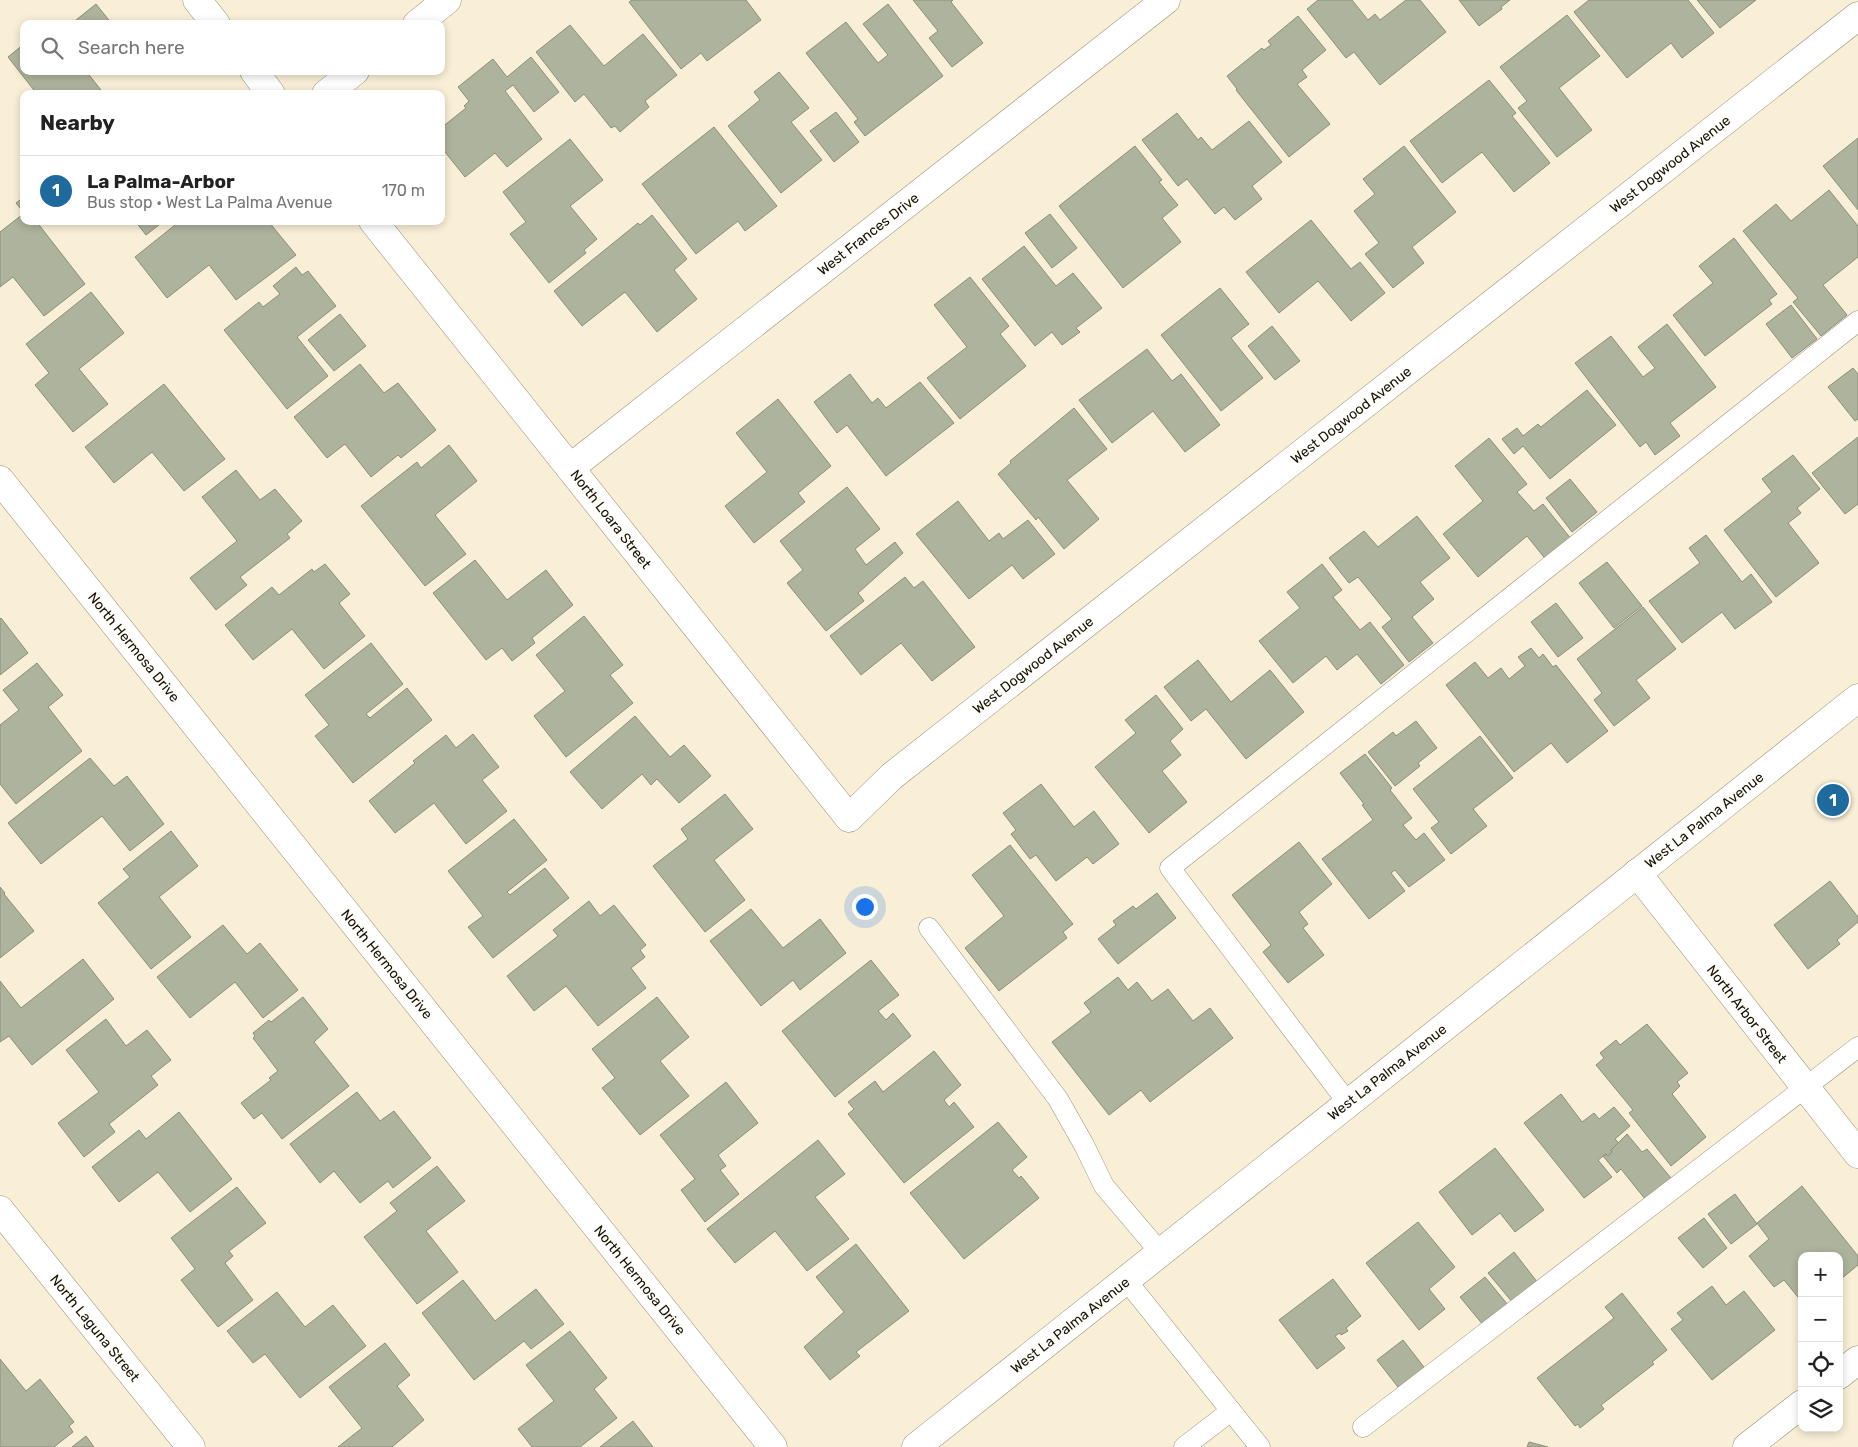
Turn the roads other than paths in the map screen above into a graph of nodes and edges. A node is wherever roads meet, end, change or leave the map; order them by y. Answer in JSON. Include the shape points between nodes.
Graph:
{"nodes":[{"id":1,"x":197,"y":0,"type":"edge"},
{"id":2,"x":447,"y":0,"type":"edge"},
{"id":3,"x":1166,"y":0,"type":"edge"},
{"id":4,"x":1858,"y":16,"type":"edge"},
{"id":5,"x":213,"y":20,"type":"edge"},
{"id":6,"x":422,"y":20,"type":"edge"},
{"id":7,"x":257,"y":75,"type":"edge"},
{"id":8,"x":350,"y":75,"type":"edge"},
{"id":9,"x":268,"y":90,"type":"edge"},
{"id":10,"x":331,"y":90,"type":"edge"},
{"id":11,"x":376,"y":225,"type":"edge"},
{"id":12,"x":1858,"y":322,"type":"edge"},
{"id":13,"x":570,"y":468,"type":"junction"},
{"id":14,"x":0,"y":480,"type":"edge"},
{"id":15,"x":1858,"y":698,"type":"edge"},
{"id":16,"x":849,"y":818,"type":"joint"},
{"id":17,"x":1637,"y":873,"type":"junction"},
{"id":18,"x":929,"y":928,"type":"dead end"},
{"id":19,"x":1858,"y":1047,"type":"edge"},
{"id":20,"x":1806,"y":1088,"type":"junction"},
{"id":21,"x":1348,"y":1103,"type":"junction"},
{"id":22,"x":1858,"y":1154,"type":"edge"},
{"id":23,"x":0,"y":1210,"type":"edge"},
{"id":24,"x":1160,"y":1252,"type":"junction"},
{"id":25,"x":1126,"y":1280,"type":"junction"},
{"id":26,"x":1858,"y":1360,"type":"edge"},
{"id":27,"x":1843,"y":1372,"type":"edge"},
{"id":28,"x":1798,"y":1407,"type":"edge"},
{"id":29,"x":1231,"y":1411,"type":"junction"},
{"id":30,"x":1363,"y":1427,"type":"dead end"},
{"id":31,"x":191,"y":1447,"type":"edge"},
{"id":32,"x":773,"y":1447,"type":"edge"},
{"id":33,"x":916,"y":1447,"type":"edge"},
{"id":34,"x":1184,"y":1447,"type":"edge"},
{"id":35,"x":1260,"y":1447,"type":"edge"},
{"id":36,"x":1747,"y":1447,"type":"edge"}],
"edges":[{"from":1,"to":5,"type":"street"},
{"from":2,"to":6,"type":"street"},
{"from":3,"to":13,"type":"street","name":"West Frances Drive"},
{"from":4,"to":16,"type":"street","name":"West Dogwood Avenue","via":[[892,776]]},
{"from":7,"to":9,"type":"street"},
{"from":8,"to":10,"type":"street"},
{"from":11,"to":13,"type":"street","name":"North Loara Street"},
{"from":12,"to":21,"type":"lane","via":[[1170,868]]},
{"from":13,"to":16,"type":"street","name":"North Loara Street"},
{"from":14,"to":32,"type":"street","name":"North Hermosa Drive"},
{"from":15,"to":17,"type":"street","name":"West La Palma Avenue"},
{"from":17,"to":20,"type":"street","name":"North Arbor Street"},
{"from":17,"to":21,"type":"street","name":"West La Palma Avenue"},
{"from":18,"to":24,"type":"lane","via":[[1058,1099],[1104,1186]]},
{"from":19,"to":20,"type":"lane"},
{"from":20,"to":22,"type":"street","name":"North Arbor Street"},
{"from":20,"to":30,"type":"lane"},
{"from":21,"to":24,"type":"street","name":"West La Palma Avenue"},
{"from":23,"to":31,"type":"street","name":"North Laguna Street"},
{"from":24,"to":25,"type":"street","name":"West La Palma Avenue"},
{"from":25,"to":29,"type":"lane"},
{"from":25,"to":33,"type":"street","name":"West La Palma Avenue"},
{"from":26,"to":27,"type":"street"},
{"from":28,"to":36,"type":"street"},
{"from":29,"to":34,"type":"lane"},
{"from":29,"to":35,"type":"lane"}]}
